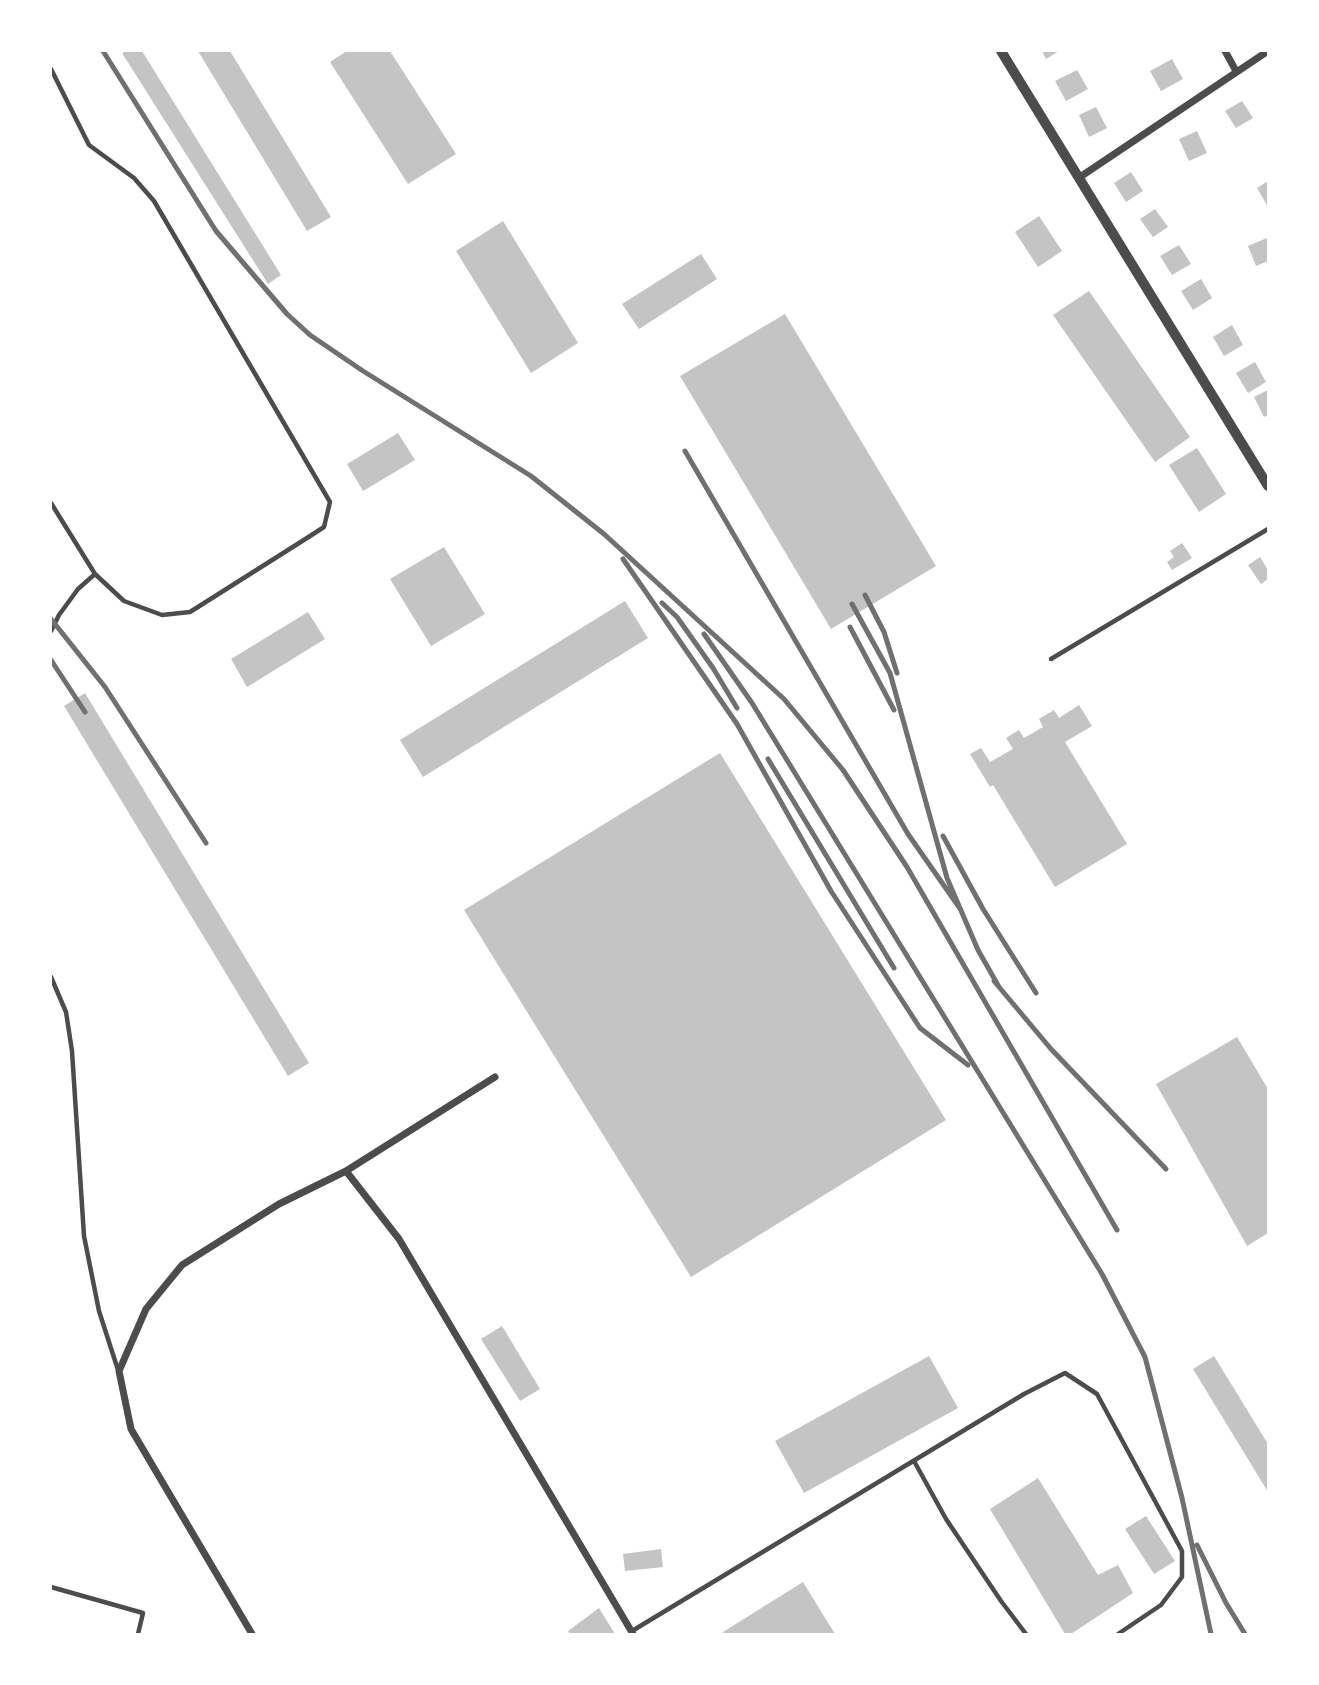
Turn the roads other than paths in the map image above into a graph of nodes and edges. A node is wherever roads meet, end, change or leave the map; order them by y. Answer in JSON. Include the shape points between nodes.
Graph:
{"nodes":[{"id":1,"x":1001,"y":51,"type":"edge"},
{"id":2,"x":1225,"y":51,"type":"edge"},
{"id":3,"x":1268,"y":51,"type":"edge"},
{"id":4,"x":51,"y":69,"type":"edge"},
{"id":5,"x":1237,"y":71,"type":"junction"},
{"id":6,"x":1080,"y":177,"type":"junction"},
{"id":7,"x":1268,"y":486,"type":"edge"},
{"id":8,"x":51,"y":503,"type":"edge"},
{"id":9,"x":1268,"y":528,"type":"edge"},
{"id":10,"x":95,"y":574,"type":"junction"},
{"id":11,"x":51,"y":631,"type":"edge"},
{"id":12,"x":1051,"y":659,"type":"dead end"},
{"id":13,"x":51,"y":977,"type":"edge"},
{"id":14,"x":495,"y":1077,"type":"dead end"},
{"id":15,"x":346,"y":1171,"type":"junction"},
{"id":16,"x":119,"y":1371,"type":"junction"},
{"id":17,"x":914,"y":1461,"type":"junction"},
{"id":18,"x":51,"y":1587,"type":"edge"},
{"id":19,"x":633,"y":1633,"type":"edge"},
{"id":20,"x":138,"y":1634,"type":"edge"},
{"id":21,"x":252,"y":1634,"type":"edge"},
{"id":22,"x":1026,"y":1634,"type":"edge"},
{"id":23,"x":1118,"y":1634,"type":"edge"}],
"edges":[{"from":1,"to":6,"type":"street"},
{"from":2,"to":5,"type":"street"},
{"from":3,"to":5,"type":"street"},
{"from":4,"to":10,"type":"lane","via":[[89,145],[134,178],[154,201],[330,502],[324,527],[190,612],[162,614],[124,601]]},
{"from":5,"to":6,"type":"street"},
{"from":6,"to":7,"type":"street"},
{"from":8,"to":10,"type":"lane"},
{"from":9,"to":12,"type":"lane"},
{"from":10,"to":11,"type":"lane","via":[[78,589]]},
{"from":13,"to":16,"type":"lane","via":[[66,1012],[72,1051],[84,1236],[99,1311]]},
{"from":14,"to":15,"type":"street"},
{"from":15,"to":16,"type":"street","via":[[279,1204],[182,1265],[146,1309]]},
{"from":15,"to":19,"type":"street","via":[[399,1239]]},
{"from":16,"to":21,"type":"street","via":[[131,1429]]},
{"from":17,"to":19,"type":"lane"},
{"from":17,"to":22,"type":"lane","via":[[946,1519]]},
{"from":17,"to":23,"type":"lane","via":[[1065,1373],[1097,1394],[1182,1550],[1182,1577],[1161,1605]]},
{"from":18,"to":20,"type":"lane","via":[[143,1613]]}]}
